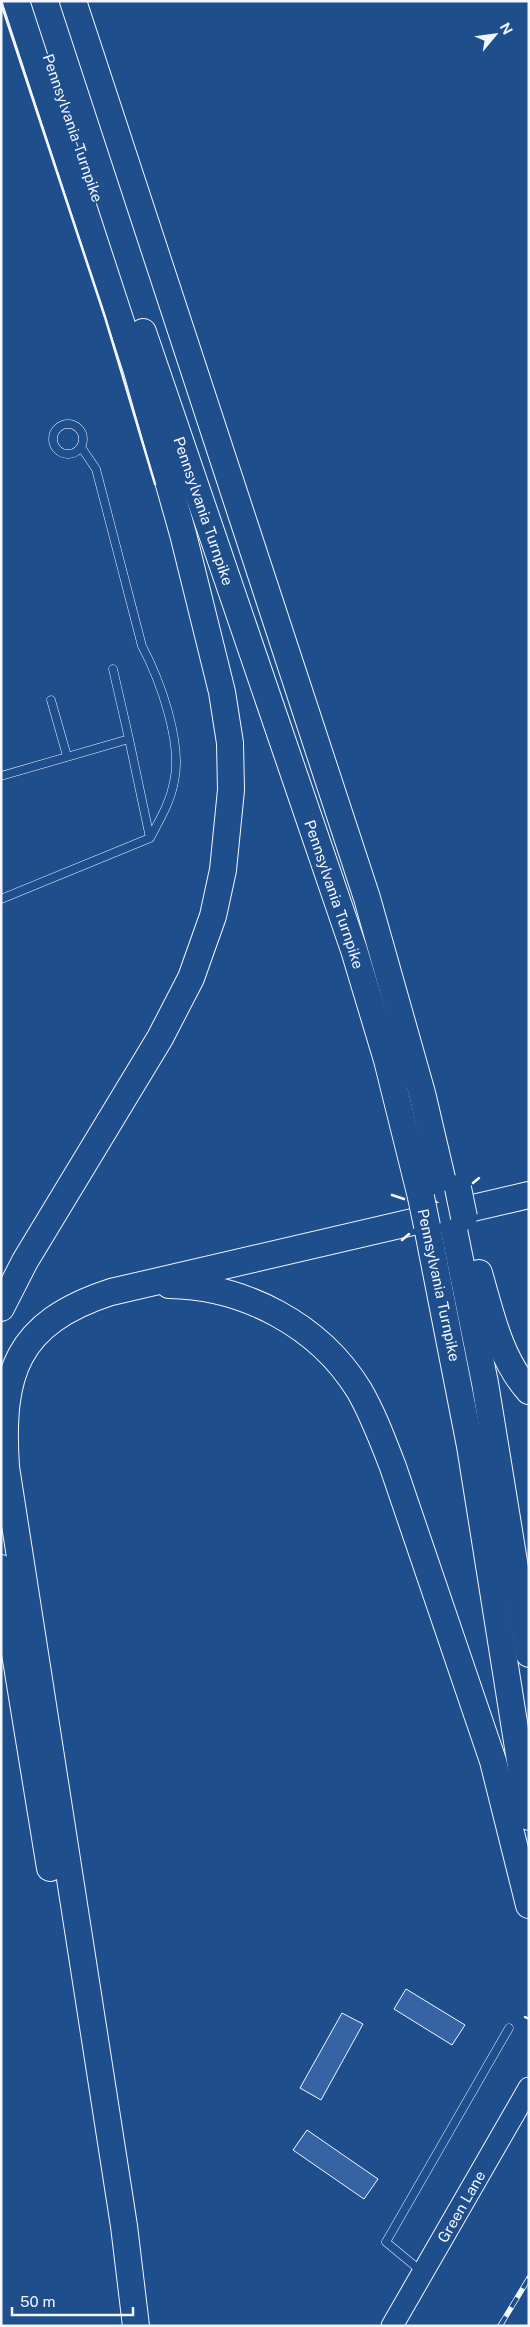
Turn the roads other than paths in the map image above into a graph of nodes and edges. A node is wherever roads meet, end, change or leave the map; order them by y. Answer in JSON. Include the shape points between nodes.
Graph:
{"nodes":[{"id":1,"x":16,"y":1,"type":"edge"},
{"id":2,"x":30,"y":1,"type":"edge"},
{"id":3,"x":73,"y":1,"type":"edge"},
{"id":4,"x":81,"y":447,"type":"junction"},
{"id":5,"x":113,"y":669,"type":"dead end"},
{"id":6,"x":52,"y":700,"type":"dead end"},
{"id":7,"x":129,"y":739,"type":"junction"},
{"id":8,"x":68,"y":756,"type":"junction"},
{"id":9,"x":1,"y":776,"type":"edge"},
{"id":10,"x":150,"y":838,"type":"junction"},
{"id":11,"x":1,"y":899,"type":"edge"},
{"id":12,"x":529,"y":1182,"type":"edge"},
{"id":13,"x":441,"y":1192,"type":"junction"},
{"id":14,"x":529,"y":1194,"type":"edge"},
{"id":15,"x":448,"y":1221,"type":"junction"},
{"id":16,"x":138,"y":1285,"type":"junction"},
{"id":17,"x":1,"y":1308,"type":"edge"},
{"id":18,"x":1,"y":1358,"type":"edge"},
{"id":19,"x":529,"y":1392,"type":"edge"},
{"id":20,"x":1,"y":1568,"type":"edge"},
{"id":21,"x":529,"y":1654,"type":"edge"},
{"id":22,"x":529,"y":1817,"type":"edge"},
{"id":23,"x":529,"y":1905,"type":"edge"},
{"id":24,"x":509,"y":2028,"type":"dead end"},
{"id":25,"x":529,"y":2088,"type":"edge"},
{"id":26,"x":423,"y":2272,"type":"junction"},
{"id":27,"x":121,"y":2326,"type":"edge"},
{"id":28,"x":136,"y":2326,"type":"edge"},
{"id":29,"x":392,"y":2326,"type":"edge"}],
"edges":[{"from":1,"to":17,"type":"highway","via":[[137,371],[183,534],[222,692],[230,743],[231,790],[224,870],[213,916],[191,978],[160,1038],[25,1261]]},
{"from":2,"to":13,"type":"highway","name":"Pennsylvania Turnpike","via":[[354,950],[387,1060]]},
{"from":3,"to":13,"type":"highway","name":"Pennsylvania Turnpike","via":[[315,734],[393,987]]},
{"from":4,"to":4,"type":"lane","via":[[83,438],[75,426],[65,424],[56,429],[52,438],[59,452],[74,454]]},
{"from":4,"to":10,"type":"lane","via":[[96,469],[142,646],[154,669],[175,749],[175,780],[170,798]]},
{"from":5,"to":7,"type":"lane"},
{"from":6,"to":8,"type":"lane"},
{"from":7,"to":8,"type":"lane"},
{"from":7,"to":10,"type":"lane"},
{"from":8,"to":9,"type":"lane"},
{"from":10,"to":11,"type":"lane"},
{"from":12,"to":18,"type":"highway","via":[[92,1281],[62,1294],[36,1313],[14,1336]]},
{"from":13,"to":15,"type":"highway","name":"Pennsylvania Turnpike","bridge":true},
{"from":13,"to":15,"type":"highway","bridge":true},
{"from":14,"to":16,"type":"highway"},
{"from":15,"to":19,"type":"highway","via":[[516,1375]]},
{"from":15,"to":21,"type":"highway","name":"Pennsylvania Turnpike","via":[[485,1383]]},
{"from":15,"to":22,"type":"highway","name":"Pennsylvania Turnpike","via":[[470,1446]]},
{"from":16,"to":23,"type":"highway","via":[[209,1289],[260,1305],[292,1322],[322,1345],[358,1389],[393,1467],[474,1704],[501,1792]]},
{"from":16,"to":28,"type":"highway","via":[[77,1304],[36,1334],[12,1374],[3,1422],[13,1516],[124,2226]]},
{"from":20,"to":27,"type":"highway","via":[[76,2014]]},
{"from":24,"to":26,"type":"lane","via":[[386,2242]]},
{"from":25,"to":26,"type":"street","name":"Green Lane"},
{"from":26,"to":29,"type":"street","name":"Green Lane"}]}
